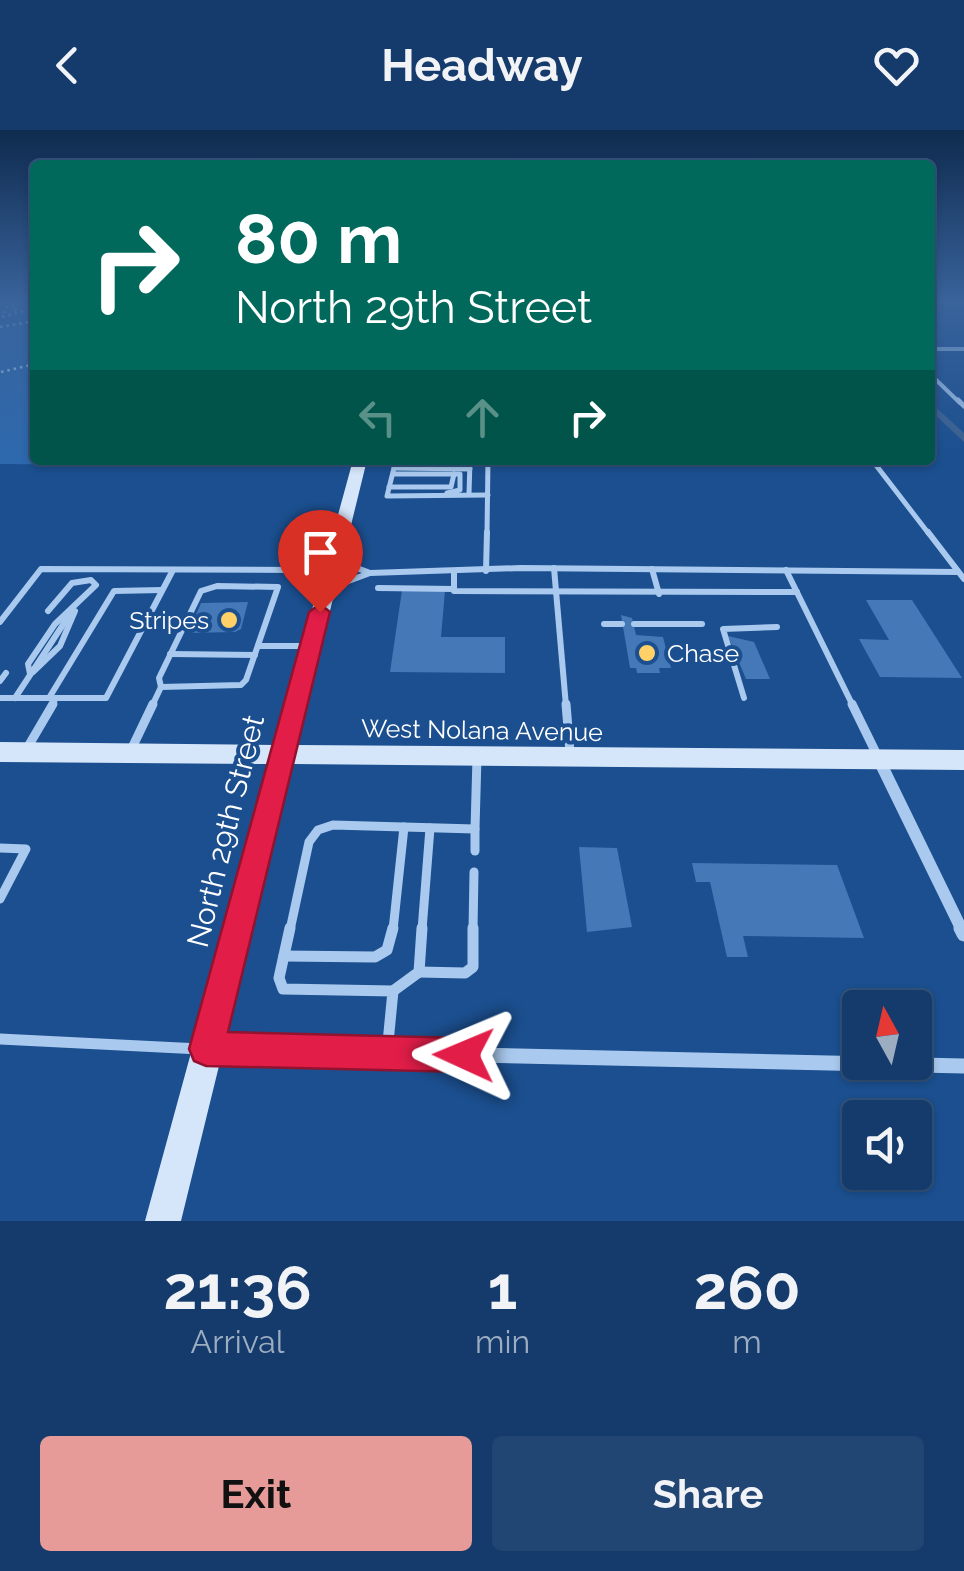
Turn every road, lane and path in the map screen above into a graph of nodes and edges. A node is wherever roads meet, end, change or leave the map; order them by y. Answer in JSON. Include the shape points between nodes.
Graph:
{"nodes":[{"id":1,"x":30,"y":365,"type":"edge"},
{"id":2,"x":1,"y":372,"type":"edge"},
{"id":3,"x":935,"y":379,"type":"edge"},
{"id":4,"x":964,"y":406,"type":"edge"},
{"id":5,"x":359,"y":465,"type":"edge"},
{"id":6,"x":470,"y":465,"type":"edge"},
{"id":7,"x":488,"y":465,"type":"edge"},
{"id":8,"x":876,"y":465,"type":"edge"},
{"id":9,"x":394,"y":467,"type":"edge"},
{"id":10,"x":470,"y":469,"type":"junction"},
{"id":11,"x":390,"y":487,"type":"junction"},
{"id":12,"x":469,"y":494,"type":"junction"},
{"id":13,"x":488,"y":495,"type":"junction"},
{"id":14,"x":336,"y":549,"type":"junction"},
{"id":15,"x":554,"y":568,"type":"junction"},
{"id":16,"x":652,"y":569,"type":"junction"},
{"id":17,"x":173,"y":570,"type":"junction"},
{"id":18,"x":301,"y":570,"type":"junction"},
{"id":19,"x":786,"y":570,"type":"junction"},
{"id":20,"x":486,"y":571,"type":"junction"},
{"id":21,"x":454,"y":572,"type":"junction"},
{"id":22,"x":370,"y":573,"type":"junction"},
{"id":23,"x":961,"y":575,"type":"edge"},
{"id":24,"x":326,"y":586,"type":"junction"},
{"id":25,"x":378,"y":588,"type":"dead end"},
{"id":26,"x":454,"y":588,"type":"junction"},
{"id":27,"x":162,"y":590,"type":"junction"},
{"id":28,"x":556,"y":592,"type":"junction"},
{"id":29,"x":797,"y":592,"type":"junction"},
{"id":30,"x":659,"y":594,"type":"junction"},
{"id":31,"x":76,"y":606,"type":"junction"},
{"id":32,"x":48,"y":612,"type":"dead end"},
{"id":33,"x":320,"y":612,"type":"junction"},
{"id":34,"x":0,"y":622,"type":"edge"},
{"id":35,"x":604,"y":624,"type":"dead end"},
{"id":36,"x":622,"y":624,"type":"dead end"},
{"id":37,"x":634,"y":624,"type":"dead end"},
{"id":38,"x":702,"y":624,"type":"dead end"},
{"id":39,"x":776,"y":627,"type":"dead end"},
{"id":40,"x":310,"y":646,"type":"junction"},
{"id":41,"x":256,"y":650,"type":"junction"},
{"id":42,"x":176,"y":654,"type":"junction"},
{"id":43,"x":192,"y":654,"type":"junction"},
{"id":44,"x":208,"y":655,"type":"junction"},
{"id":45,"x":223,"y":655,"type":"junction"},
{"id":46,"x":234,"y":655,"type":"junction"},
{"id":47,"x":187,"y":664,"type":"dead end"},
{"id":48,"x":219,"y":665,"type":"dead end"},
{"id":49,"x":176,"y":666,"type":"dead end"},
{"id":50,"x":203,"y":666,"type":"dead end"},
{"id":51,"x":230,"y":666,"type":"dead end"},
{"id":52,"x":30,"y":674,"type":"junction"},
{"id":53,"x":182,"y":676,"type":"dead end"},
{"id":54,"x":215,"y":676,"type":"dead end"},
{"id":55,"x":171,"y":677,"type":"dead end"},
{"id":56,"x":199,"y":677,"type":"dead end"},
{"id":57,"x":164,"y":687,"type":"junction"},
{"id":58,"x":177,"y":687,"type":"junction"},
{"id":59,"x":194,"y":687,"type":"junction"},
{"id":60,"x":211,"y":687,"type":"junction"},
{"id":61,"x":0,"y":698,"type":"edge"},
{"id":62,"x":15,"y":698,"type":"junction"},
{"id":63,"x":52,"y":698,"type":"junction"},
{"id":64,"x":744,"y":698,"type":"dead end"},
{"id":65,"x":0,"y":752,"type":"edge"},
{"id":66,"x":24,"y":752,"type":"junction"},
{"id":67,"x":130,"y":753,"type":"junction"},
{"id":68,"x":281,"y":755,"type":"junction"},
{"id":69,"x":478,"y":758,"type":"junction"},
{"id":70,"x":571,"y":758,"type":"junction"},
{"id":71,"x":964,"y":760,"type":"edge"},
{"id":72,"x":880,"y":762,"type":"junction"},
{"id":73,"x":404,"y":827,"type":"junction"},
{"id":74,"x":430,"y":828,"type":"junction"},
{"id":75,"x":476,"y":829,"type":"junction"},
{"id":76,"x":0,"y":848,"type":"edge"},
{"id":77,"x":475,"y":851,"type":"dead end"},
{"id":78,"x":474,"y":872,"type":"dead end"},
{"id":79,"x":0,"y":899,"type":"edge"},
{"id":80,"x":964,"y":934,"type":"edge"},
{"id":81,"x":284,"y":956,"type":"junction"},
{"id":82,"x":419,"y":972,"type":"junction"},
{"id":83,"x":392,"y":991,"type":"junction"},
{"id":84,"x":0,"y":1039,"type":"edge"},
{"id":85,"x":206,"y":1049,"type":"junction"},
{"id":86,"x":387,"y":1053,"type":"junction"},
{"id":87,"x":964,"y":1066,"type":"edge"},
{"id":88,"x":162,"y":1221,"type":"edge"}],
"edges":[{"from":1,"to":2,"type":"path"},
{"from":3,"to":4,"type":"lane"},
{"from":5,"to":14,"type":"main road","name":"North 29th Street"},
{"from":6,"to":10,"type":"lane"},
{"from":7,"to":13,"type":"lane"},
{"from":8,"to":23,"type":"lane"},
{"from":9,"to":10,"type":"lane"},
{"from":9,"to":11,"type":"lane"},
{"from":9,"to":11,"type":"lane","via":[[460,474],[460,490]]},
{"from":10,"to":12,"type":"lane"},
{"from":11,"to":12,"type":"lane","via":[[387,496]]},
{"from":12,"to":13,"type":"lane"},
{"from":13,"to":20,"type":"lane"},
{"from":14,"to":18,"type":"lane"},
{"from":14,"to":22,"type":"lane"},
{"from":14,"to":24,"type":"main road","name":"North 29th Street"},
{"from":15,"to":16,"type":"lane"},
{"from":15,"to":20,"type":"lane"},
{"from":15,"to":28,"type":"lane"},
{"from":16,"to":19,"type":"lane"},
{"from":16,"to":30,"type":"lane"},
{"from":17,"to":18,"type":"lane"},
{"from":17,"to":27,"type":"lane"},
{"from":17,"to":34,"type":"lane","via":[[40,569]]},
{"from":18,"to":24,"type":"lane"},
{"from":19,"to":23,"type":"lane"},
{"from":19,"to":29,"type":"lane"},
{"from":20,"to":21,"type":"lane"},
{"from":21,"to":22,"type":"lane"},
{"from":21,"to":26,"type":"lane"},
{"from":22,"to":33,"type":"lane","via":[[343,584]]},
{"from":24,"to":33,"type":"main road","name":"North 29th Street"},
{"from":25,"to":26,"type":"lane"},
{"from":26,"to":28,"type":"lane"},
{"from":27,"to":63,"type":"lane","via":[[114,590]]},
{"from":27,"to":63,"type":"lane","via":[[106,698]]},
{"from":28,"to":30,"type":"lane"},
{"from":28,"to":70,"type":"lane"},
{"from":29,"to":30,"type":"lane"},
{"from":29,"to":72,"type":"lane"},
{"from":31,"to":32,"type":"lane","via":[[92,592],[91,580],[64,588]]},
{"from":31,"to":52,"type":"lane","via":[[46,664]]},
{"from":31,"to":52,"type":"lane","via":[[54,624],[28,664]]},
{"from":33,"to":40,"type":"main road","name":"North 29th Street"},
{"from":35,"to":36,"type":"lane"},
{"from":37,"to":38,"type":"lane"},
{"from":39,"to":64,"type":"lane","via":[[722,632]]},
{"from":40,"to":41,"type":"lane"},
{"from":40,"to":68,"type":"main road","name":"North 29th Street"},
{"from":41,"to":42,"type":"lane","via":[[278,587],[201,591]]},
{"from":41,"to":46,"type":"lane"},
{"from":41,"to":60,"type":"lane","via":[[241,685]]},
{"from":42,"to":43,"type":"lane"},
{"from":42,"to":49,"type":"lane"},
{"from":42,"to":57,"type":"lane","via":[[159,678]]},
{"from":43,"to":44,"type":"lane"},
{"from":43,"to":47,"type":"lane"},
{"from":44,"to":45,"type":"lane"},
{"from":44,"to":50,"type":"lane"},
{"from":45,"to":46,"type":"lane"},
{"from":45,"to":48,"type":"lane"},
{"from":46,"to":51,"type":"lane"},
{"from":52,"to":62,"type":"lane"},
{"from":53,"to":58,"type":"lane"},
{"from":54,"to":60,"type":"lane"},
{"from":55,"to":57,"type":"lane"},
{"from":56,"to":59,"type":"lane"},
{"from":57,"to":58,"type":"lane"},
{"from":57,"to":67,"type":"lane"},
{"from":58,"to":59,"type":"lane"},
{"from":59,"to":60,"type":"lane"},
{"from":61,"to":62,"type":"lane"},
{"from":62,"to":63,"type":"lane"},
{"from":63,"to":66,"type":"lane"},
{"from":65,"to":66,"type":"main road","name":"West Nolana Avenue"},
{"from":66,"to":67,"type":"main road","name":"West Nolana Avenue"},
{"from":67,"to":68,"type":"main road","name":"West Nolana Avenue"},
{"from":68,"to":69,"type":"main road","name":"West Nolana Avenue"},
{"from":68,"to":85,"type":"main road","name":"North 29th Street"},
{"from":69,"to":70,"type":"main road","name":"West Nolana Avenue"},
{"from":69,"to":75,"type":"lane"},
{"from":70,"to":72,"type":"main road","name":"West Nolana Avenue"},
{"from":71,"to":72,"type":"main road","name":"West Nolana Avenue"},
{"from":72,"to":80,"type":"street"},
{"from":73,"to":74,"type":"lane"},
{"from":73,"to":81,"type":"lane","via":[[318,830],[308,842]]},
{"from":73,"to":81,"type":"lane","via":[[387,950],[375,956]]},
{"from":74,"to":75,"type":"lane"},
{"from":74,"to":82,"type":"lane"},
{"from":75,"to":77,"type":"lane"},
{"from":76,"to":79,"type":"lane","via":[[26,849]]},
{"from":78,"to":82,"type":"lane","via":[[472,967],[464,973]]},
{"from":81,"to":83,"type":"lane","via":[[283,989]]},
{"from":82,"to":83,"type":"lane"},
{"from":83,"to":86,"type":"lane"},
{"from":84,"to":85,"type":"lane"},
{"from":85,"to":86,"type":"street"},
{"from":85,"to":88,"type":"main road","name":"North 29th Street"},
{"from":86,"to":87,"type":"street"}]}
